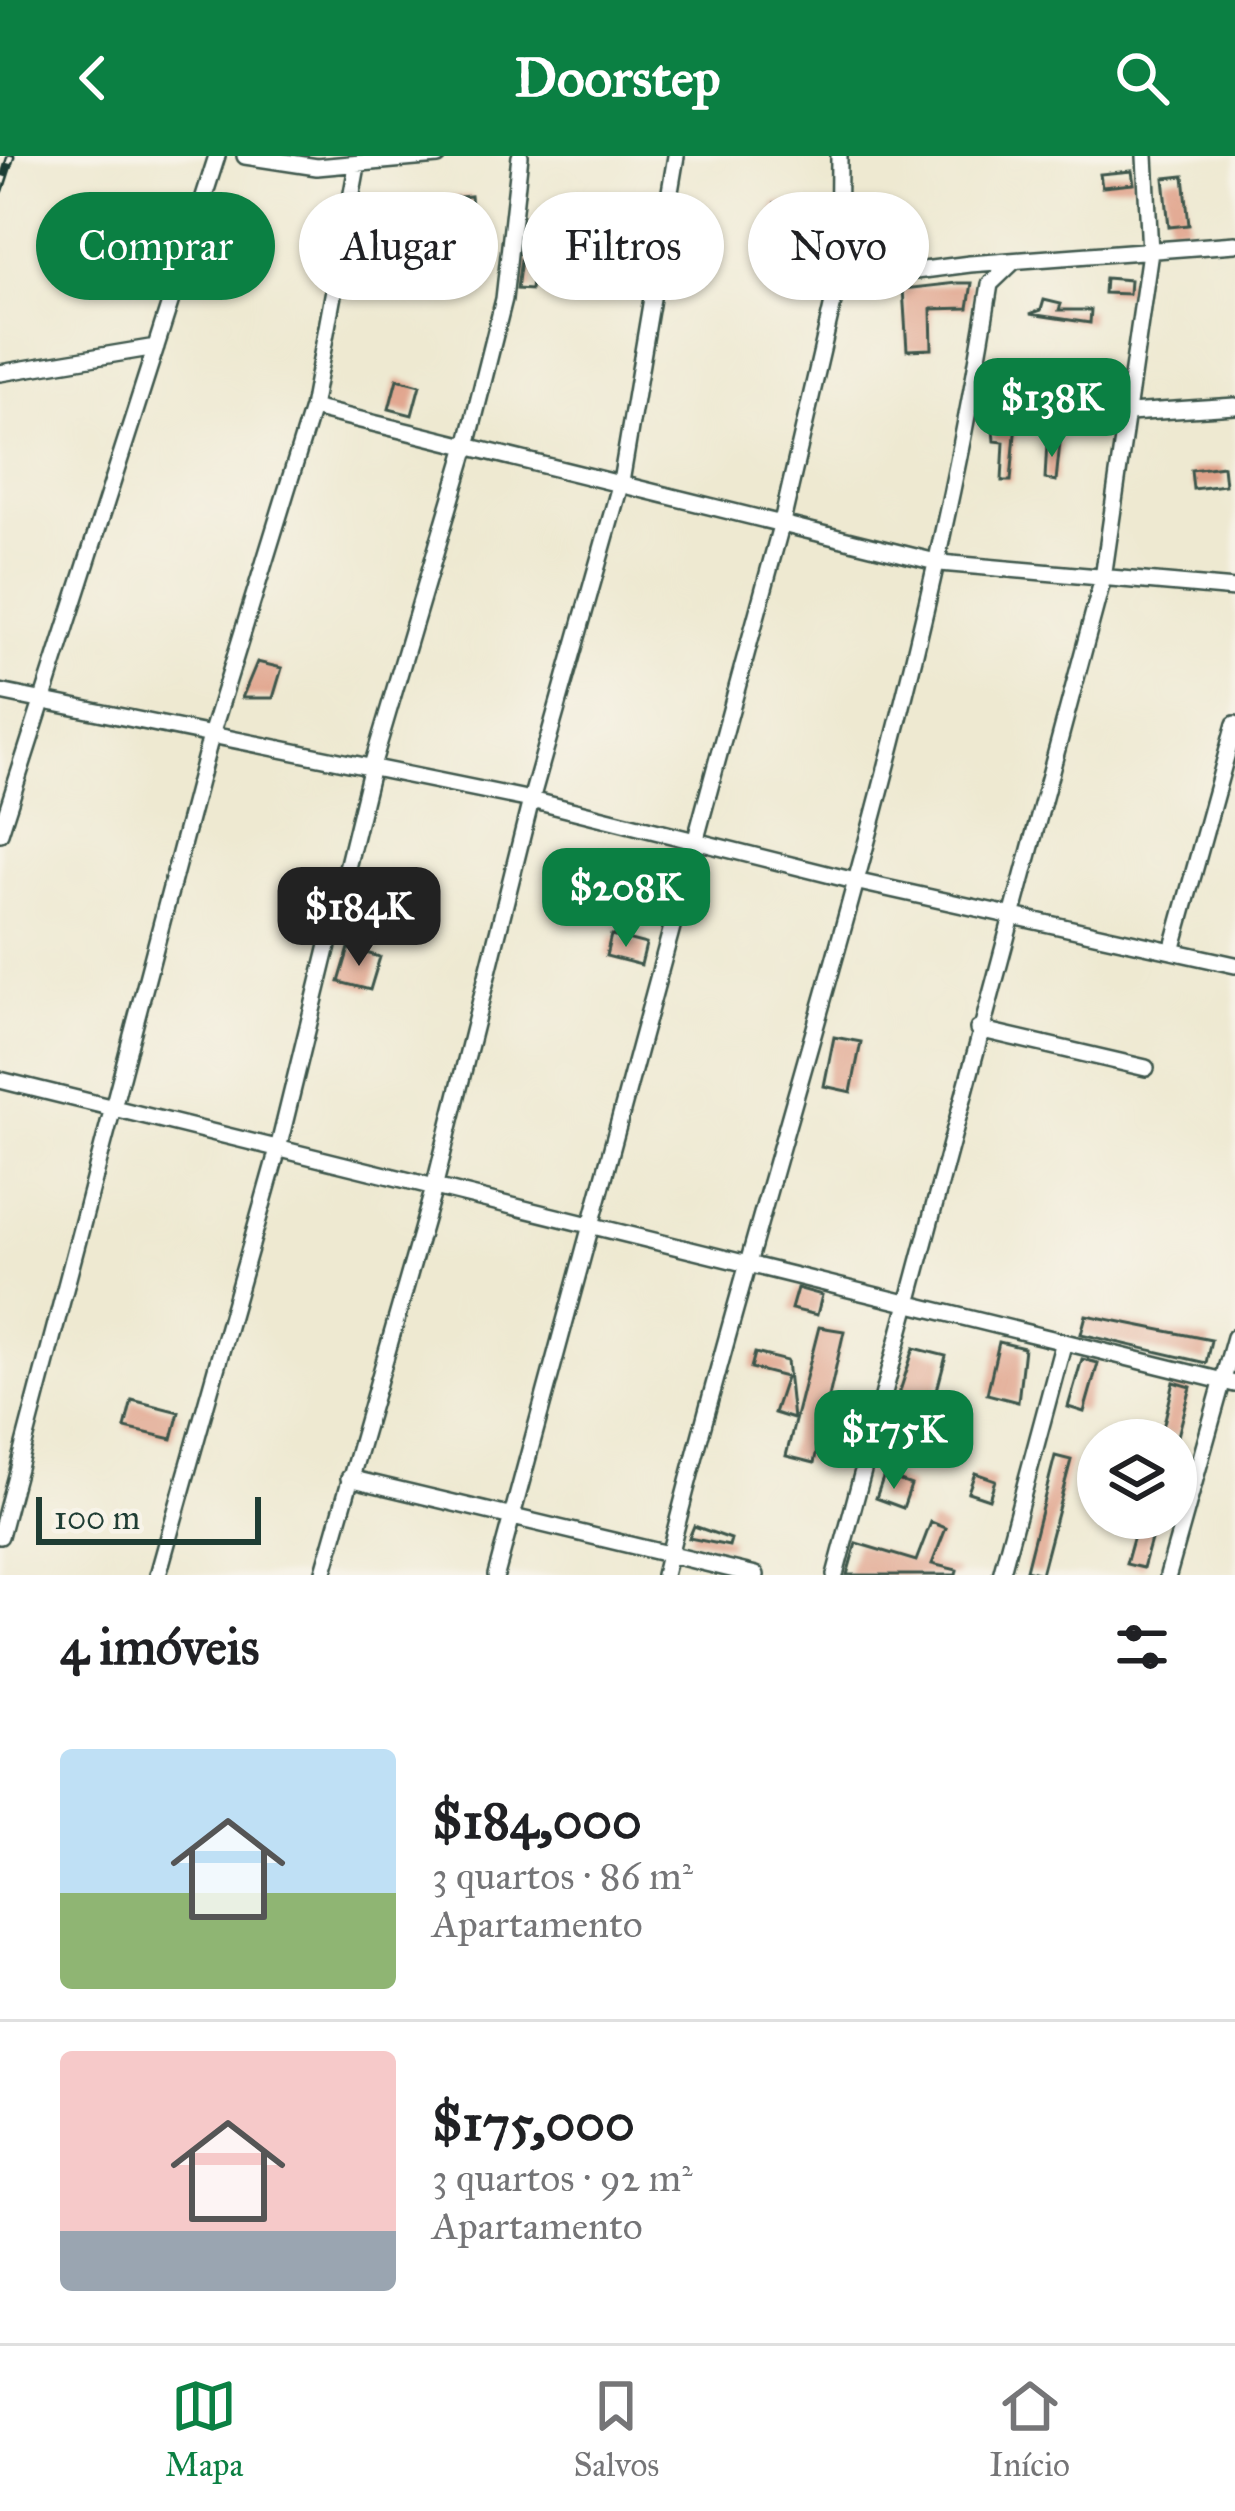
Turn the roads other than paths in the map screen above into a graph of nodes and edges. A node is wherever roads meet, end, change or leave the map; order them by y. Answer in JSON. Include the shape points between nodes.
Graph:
{"nodes":[{"id":1,"x":217,"y":156,"type":"edge"},
{"id":2,"x":245,"y":156,"type":"edge"},
{"id":3,"x":438,"y":156,"type":"edge"},
{"id":4,"x":520,"y":156,"type":"edge"},
{"id":5,"x":676,"y":156,"type":"edge"},
{"id":6,"x":839,"y":156,"type":"edge"},
{"id":7,"x":1145,"y":156,"type":"edge"},
{"id":8,"x":357,"y":166,"type":"junction"},
{"id":9,"x":839,"y":192,"type":"edge"},
{"id":10,"x":1235,"y":244,"type":"edge"},
{"id":11,"x":1150,"y":252,"type":"junction"},
{"id":12,"x":1013,"y":262,"type":"junction"},
{"id":13,"x":970,"y":264,"type":"junction"},
{"id":14,"x":929,"y":269,"type":"edge"},
{"id":15,"x":990,"y":284,"type":"junction"},
{"id":16,"x":834,"y":300,"type":"edge"},
{"id":17,"x":155,"y":347,"type":"junction"},
{"id":18,"x":0,"y":373,"type":"edge"},
{"id":19,"x":1235,"y":406,"type":"edge"},
{"id":20,"x":312,"y":408,"type":"junction"},
{"id":21,"x":1130,"y":413,"type":"junction"},
{"id":22,"x":467,"y":446,"type":"junction"},
{"id":23,"x":621,"y":482,"type":"junction"},
{"id":24,"x":782,"y":522,"type":"junction"},
{"id":25,"x":940,"y":563,"type":"junction"},
{"id":26,"x":1103,"y":578,"type":"junction"},
{"id":27,"x":1235,"y":589,"type":"edge"},
{"id":28,"x":0,"y":692,"type":"edge"},
{"id":29,"x":43,"y":698,"type":"junction"},
{"id":30,"x":1235,"y":724,"type":"edge"},
{"id":31,"x":212,"y":732,"type":"junction"},
{"id":32,"x":372,"y":766,"type":"junction"},
{"id":33,"x":531,"y":800,"type":"junction"},
{"id":34,"x":0,"y":833,"type":"edge"},
{"id":35,"x":699,"y":839,"type":"junction"},
{"id":36,"x":859,"y":882,"type":"junction"},
{"id":37,"x":1012,"y":916,"type":"junction"},
{"id":38,"x":1172,"y":951,"type":"junction"},
{"id":39,"x":1235,"y":965,"type":"edge"},
{"id":40,"x":978,"y":1029,"type":"junction"},
{"id":41,"x":1146,"y":1067,"type":"dead end"},
{"id":42,"x":0,"y":1081,"type":"edge"},
{"id":43,"x":116,"y":1109,"type":"junction"},
{"id":44,"x":278,"y":1148,"type":"junction"},
{"id":45,"x":434,"y":1188,"type":"junction"},
{"id":46,"x":595,"y":1224,"type":"junction"},
{"id":47,"x":751,"y":1263,"type":"junction"},
{"id":48,"x":906,"y":1306,"type":"junction"},
{"id":49,"x":1235,"y":1337,"type":"edge"},
{"id":50,"x":1064,"y":1345,"type":"junction"},
{"id":51,"x":1229,"y":1383,"type":"edge"},
{"id":52,"x":349,"y":1478,"type":"junction"},
{"id":53,"x":510,"y":1520,"type":"junction"},
{"id":54,"x":0,"y":1536,"type":"edge"},
{"id":55,"x":669,"y":1556,"type":"junction"},
{"id":56,"x":158,"y":1575,"type":"edge"},
{"id":57,"x":323,"y":1575,"type":"edge"},
{"id":58,"x":496,"y":1575,"type":"edge"},
{"id":59,"x":664,"y":1575,"type":"edge"},
{"id":60,"x":756,"y":1575,"type":"edge"},
{"id":61,"x":835,"y":1575,"type":"edge"},
{"id":62,"x":1001,"y":1575,"type":"edge"},
{"id":63,"x":1168,"y":1575,"type":"edge"}],
"edges":[{"from":1,"to":17,"type":"street"},
{"from":2,"to":8,"type":"street","via":[[296,167]]},
{"from":3,"to":8,"type":"street"},
{"from":4,"to":22,"type":"street","via":[[504,299]]},
{"from":5,"to":23,"type":"street"},
{"from":6,"to":9,"type":"street"},
{"from":7,"to":11,"type":"street"},
{"from":8,"to":20,"type":"street"},
{"from":10,"to":11,"type":"street"},
{"from":11,"to":12,"type":"street"},
{"from":11,"to":21,"type":"street"},
{"from":12,"to":13,"type":"street"},
{"from":12,"to":15,"type":"street"},
{"from":13,"to":14,"type":"street"},
{"from":13,"to":15,"type":"street"},
{"from":15,"to":25,"type":"street"},
{"from":16,"to":24,"type":"street"},
{"from":17,"to":18,"type":"street"},
{"from":17,"to":29,"type":"street"},
{"from":19,"to":21,"type":"street"},
{"from":20,"to":22,"type":"street"},
{"from":20,"to":31,"type":"street"},
{"from":21,"to":26,"type":"street"},
{"from":22,"to":23,"type":"street"},
{"from":22,"to":32,"type":"street"},
{"from":23,"to":24,"type":"street"},
{"from":23,"to":33,"type":"street"},
{"from":24,"to":25,"type":"street"},
{"from":24,"to":35,"type":"street"},
{"from":25,"to":26,"type":"street"},
{"from":25,"to":36,"type":"street"},
{"from":26,"to":27,"type":"street"},
{"from":26,"to":37,"type":"street"},
{"from":28,"to":29,"type":"street"},
{"from":29,"to":31,"type":"street"},
{"from":29,"to":34,"type":"street"},
{"from":30,"to":38,"type":"street"},
{"from":31,"to":32,"type":"street"},
{"from":31,"to":43,"type":"street"},
{"from":32,"to":33,"type":"street"},
{"from":32,"to":44,"type":"street"},
{"from":33,"to":35,"type":"street"},
{"from":33,"to":45,"type":"street"},
{"from":35,"to":36,"type":"street"},
{"from":35,"to":46,"type":"street"},
{"from":36,"to":37,"type":"street"},
{"from":36,"to":47,"type":"street"},
{"from":37,"to":38,"type":"street"},
{"from":37,"to":40,"type":"street"},
{"from":38,"to":39,"type":"street"},
{"from":40,"to":41,"type":"street"},
{"from":40,"to":48,"type":"street"},
{"from":42,"to":43,"type":"street"},
{"from":43,"to":44,"type":"street"},
{"from":43,"to":54,"type":"street"},
{"from":44,"to":45,"type":"street"},
{"from":44,"to":56,"type":"street"},
{"from":45,"to":46,"type":"street"},
{"from":45,"to":52,"type":"street"},
{"from":46,"to":47,"type":"street"},
{"from":46,"to":53,"type":"street"},
{"from":47,"to":48,"type":"street"},
{"from":47,"to":55,"type":"street"},
{"from":48,"to":50,"type":"street"},
{"from":48,"to":61,"type":"street"},
{"from":49,"to":51,"type":"street"},
{"from":50,"to":51,"type":"street"},
{"from":50,"to":62,"type":"street"},
{"from":51,"to":63,"type":"street"},
{"from":52,"to":53,"type":"street"},
{"from":52,"to":57,"type":"street"},
{"from":53,"to":55,"type":"street"},
{"from":53,"to":58,"type":"street"},
{"from":55,"to":59,"type":"street"},
{"from":55,"to":60,"type":"street"}]}
